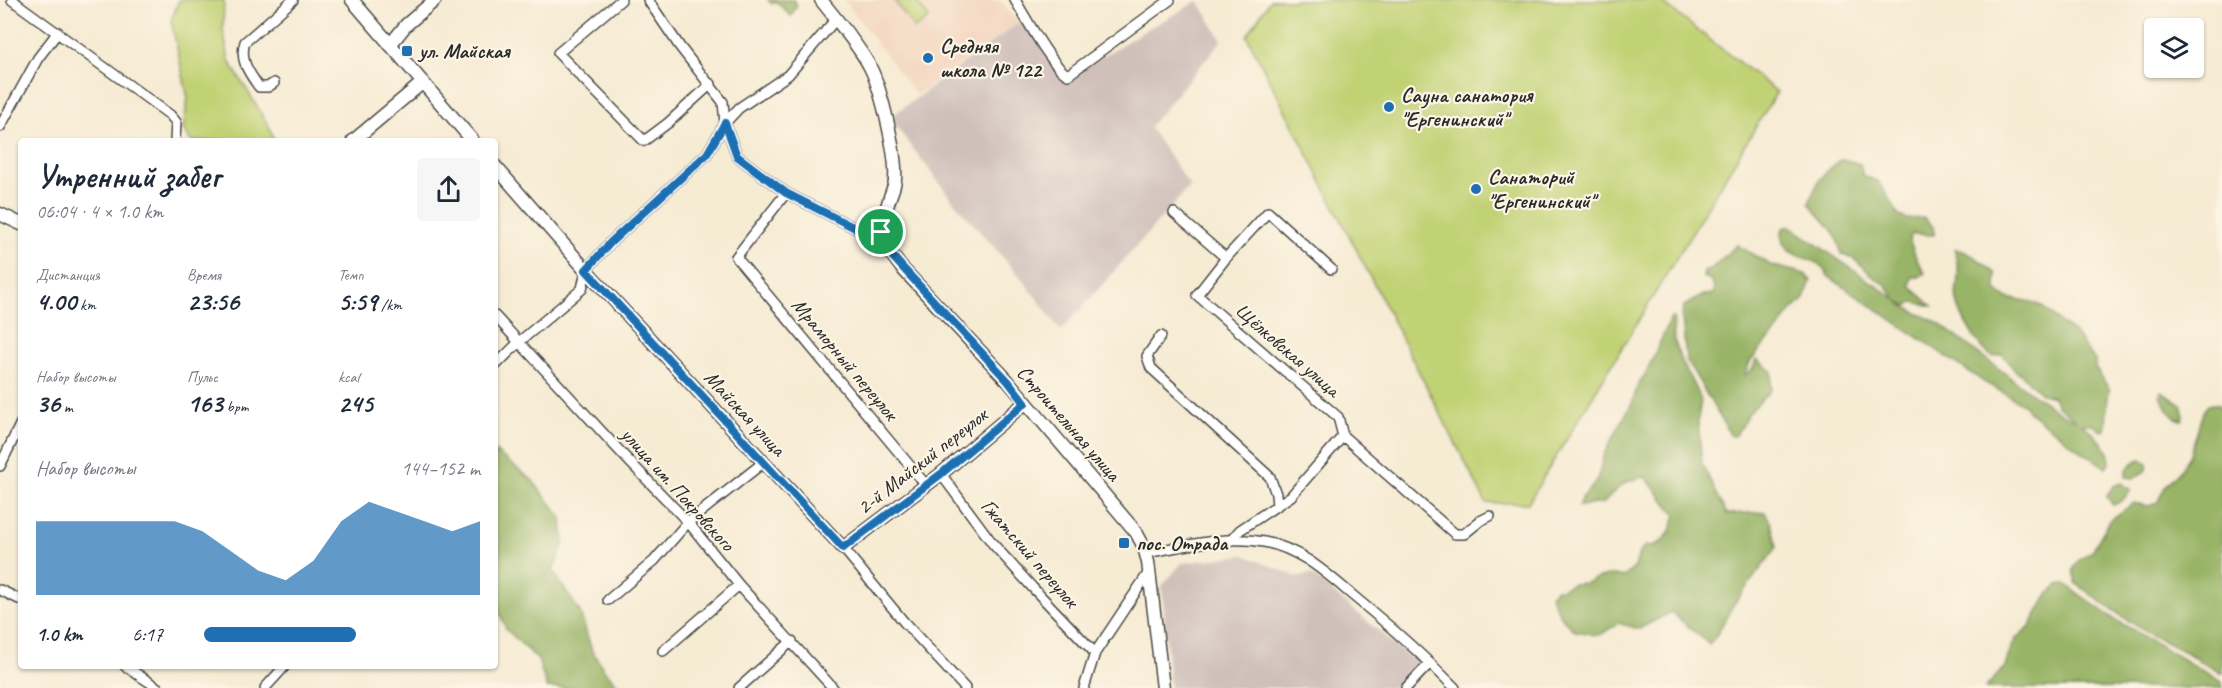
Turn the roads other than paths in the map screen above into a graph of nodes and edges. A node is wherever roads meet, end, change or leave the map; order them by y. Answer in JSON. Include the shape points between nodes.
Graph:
{"nodes":[{"id":1,"x":12,"y":0,"type":"edge"},
{"id":2,"x":293,"y":0,"type":"edge"},
{"id":3,"x":352,"y":0,"type":"edge"},
{"id":4,"x":435,"y":0,"type":"edge"},
{"id":5,"x":621,"y":0,"type":"edge"},
{"id":6,"x":648,"y":0,"type":"edge"},
{"id":7,"x":821,"y":0,"type":"edge"},
{"id":8,"x":1015,"y":0,"type":"edge"},
{"id":9,"x":1170,"y":0,"type":"edge"},
{"id":10,"x":836,"y":19,"type":"junction"},
{"id":11,"x":58,"y":32,"type":"junction"},
{"id":12,"x":390,"y":45,"type":"junction"},
{"id":13,"x":274,"y":83,"type":"dead end"},
{"id":14,"x":422,"y":83,"type":"junction"},
{"id":15,"x":711,"y":84,"type":"junction"},
{"id":16,"x":725,"y":123,"type":"junction"},
{"id":17,"x":0,"y":127,"type":"edge"},
{"id":18,"x":175,"y":138,"type":"edge"},
{"id":19,"x":357,"y":138,"type":"edge"},
{"id":20,"x":470,"y":138,"type":"edge"},
{"id":21,"x":498,"y":168,"type":"edge"},
{"id":22,"x":786,"y":193,"type":"junction"},
{"id":23,"x":1174,"y":213,"type":"dead end"},
{"id":24,"x":0,"y":214,"type":"edge"},
{"id":25,"x":18,"y":223,"type":"edge"},
{"id":26,"x":881,"y":232,"type":"junction"},
{"id":27,"x":1226,"y":258,"type":"junction"},
{"id":28,"x":1331,"y":269,"type":"dead end"},
{"id":29,"x":586,"y":270,"type":"junction"},
{"id":30,"x":498,"y":320,"type":"edge"},
{"id":31,"x":1161,"y":336,"type":"dead end"},
{"id":32,"x":518,"y":344,"type":"junction"},
{"id":33,"x":498,"y":363,"type":"edge"},
{"id":34,"x":1025,"y":403,"type":"junction"},
{"id":35,"x":18,"y":429,"type":"edge"},
{"id":36,"x":1343,"y":436,"type":"junction"},
{"id":37,"x":764,"y":462,"type":"junction"},
{"id":38,"x":0,"y":466,"type":"edge"},
{"id":39,"x":941,"y":474,"type":"junction"},
{"id":40,"x":926,"y":485,"type":"junction"},
{"id":41,"x":1276,"y":506,"type":"junction"},
{"id":42,"x":1490,"y":516,"type":"dead end"},
{"id":43,"x":688,"y":522,"type":"junction"},
{"id":44,"x":1230,"y":541,"type":"junction"},
{"id":45,"x":843,"y":548,"type":"junction"},
{"id":46,"x":1146,"y":553,"type":"junction"},
{"id":47,"x":1149,"y":572,"type":"junction"},
{"id":48,"x":739,"y":585,"type":"junction"},
{"id":49,"x":0,"y":590,"type":"edge"},
{"id":50,"x":18,"y":599,"type":"edge"},
{"id":51,"x":608,"y":600,"type":"dead end"},
{"id":52,"x":792,"y":641,"type":"junction"},
{"id":53,"x":663,"y":651,"type":"dead end"},
{"id":54,"x":1095,"y":653,"type":"junction"},
{"id":55,"x":1430,"y":663,"type":"junction"},
{"id":56,"x":130,"y":669,"type":"edge"},
{"id":57,"x":282,"y":669,"type":"edge"},
{"id":58,"x":158,"y":688,"type":"edge"},
{"id":59,"x":265,"y":688,"type":"edge"},
{"id":60,"x":739,"y":688,"type":"edge"},
{"id":61,"x":833,"y":688,"type":"edge"},
{"id":62,"x":965,"y":688,"type":"edge"},
{"id":63,"x":1084,"y":688,"type":"edge"},
{"id":64,"x":1163,"y":688,"type":"edge"},
{"id":65,"x":1406,"y":688,"type":"edge"},
{"id":66,"x":1455,"y":688,"type":"edge"}],
"edges":[{"from":1,"to":11,"type":"street"},
{"from":2,"to":13,"type":"street","via":[[243,48],[243,60],[259,87]]},
{"from":3,"to":12,"type":"street"},
{"from":4,"to":12,"type":"street"},
{"from":5,"to":15,"type":"street","via":[[558,52],[644,141]]},
{"from":6,"to":15,"type":"street"},
{"from":7,"to":10,"type":"street"},
{"from":8,"to":9,"type":"street","via":[[1050,56],[1068,75]]},
{"from":10,"to":16,"type":"street","via":[[788,75],[739,108]]},
{"from":10,"to":26,"type":"street","via":[[870,67],[885,113],[895,179]]},
{"from":11,"to":17,"type":"street","via":[[38,58]]},
{"from":11,"to":18,"type":"street","via":[[170,115],[176,123]]},
{"from":12,"to":14,"type":"street"},
{"from":14,"to":19,"type":"street"},
{"from":14,"to":20,"type":"street"},
{"from":15,"to":16,"type":"street","via":[[723,102]]},
{"from":16,"to":22,"type":"street","via":[[737,156]]},
{"from":16,"to":29,"type":"street","via":[[707,154]]},
{"from":21,"to":29,"type":"street","name":"Майская улица"},
{"from":22,"to":26,"type":"street","via":[[857,229]]},
{"from":22,"to":40,"type":"street","name":"Мраморный переулок","via":[[736,257]]},
{"from":23,"to":27,"type":"street"},
{"from":24,"to":25,"type":"street"},
{"from":26,"to":34,"type":"street","name":"Строительная улица","via":[[887,250]]},
{"from":27,"to":28,"type":"street","via":[[1268,212]]},
{"from":27,"to":36,"type":"street","name":"Щёлковская улица","via":[[1197,295],[1338,417]]},
{"from":29,"to":32,"type":"street","via":[[582,289]]},
{"from":29,"to":37,"type":"street","name":"Майская улица"},
{"from":30,"to":32,"type":"street","name":"улица им. Покровского"},
{"from":31,"to":41,"type":"street","via":[[1147,356],[1151,368],[1270,477]]},
{"from":32,"to":33,"type":"street"},
{"from":32,"to":43,"type":"street","name":"улица им. Покровского"},
{"from":34,"to":39,"type":"street","name":"2-й Майский переулок"},
{"from":34,"to":46,"type":"street","name":"Строительная улица","via":[[1130,523]]},
{"from":35,"to":38,"type":"street"},
{"from":36,"to":41,"type":"street","via":[[1291,496]]},
{"from":36,"to":42,"type":"street","name":"Щёлковская улица","via":[[1455,534],[1464,534]]},
{"from":37,"to":43,"type":"street"},
{"from":37,"to":45,"type":"street","name":"Майская улица"},
{"from":39,"to":40,"type":"street","name":"2-й Майский переулок"},
{"from":39,"to":54,"type":"street","name":"Гжатский переулок","via":[[993,544]]},
{"from":40,"to":45,"type":"street","name":"2-й Майский переулок"},
{"from":41,"to":44,"type":"street"},
{"from":43,"to":48,"type":"street","name":"улица им. Покровского"},
{"from":43,"to":51,"type":"street","via":[[654,561]]},
{"from":44,"to":46,"type":"street"},
{"from":44,"to":55,"type":"street","via":[[1275,544],[1310,560]]},
{"from":45,"to":62,"type":"street","name":"Майская улица"},
{"from":46,"to":47,"type":"street","name":"Строительная улица"},
{"from":47,"to":54,"type":"street"},
{"from":47,"to":64,"type":"street","name":"Строительная улица"},
{"from":48,"to":52,"type":"street","name":"улица им. Покровского"},
{"from":48,"to":53,"type":"street"},
{"from":49,"to":50,"type":"street"},
{"from":52,"to":60,"type":"street"},
{"from":52,"to":61,"type":"street","name":"улица им. Покровского"},
{"from":54,"to":63,"type":"street"},
{"from":55,"to":65,"type":"street"},
{"from":55,"to":66,"type":"street"},
{"from":56,"to":58,"type":"street"},
{"from":57,"to":59,"type":"street"}]}
